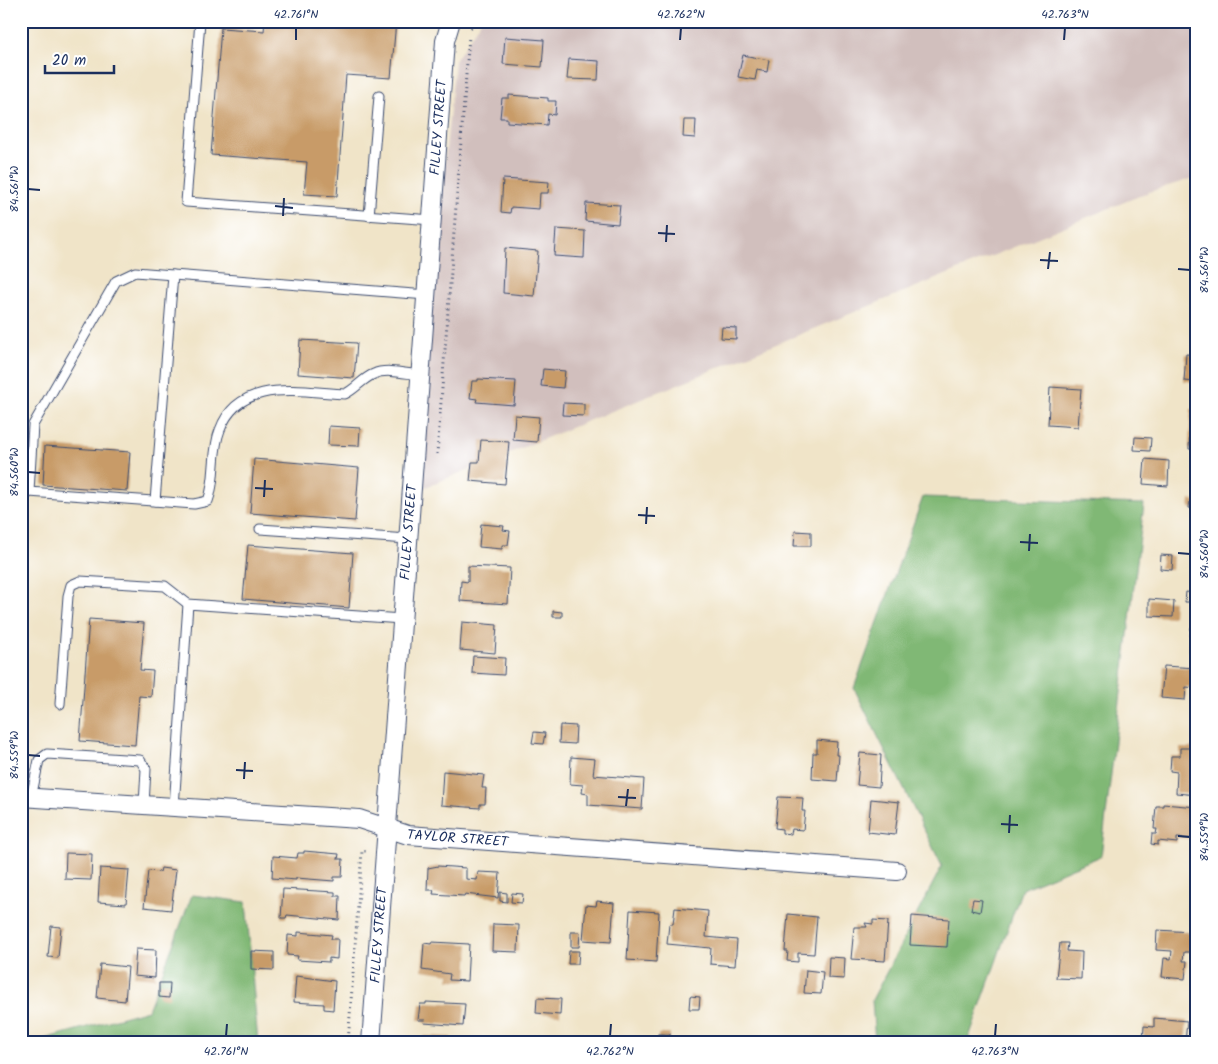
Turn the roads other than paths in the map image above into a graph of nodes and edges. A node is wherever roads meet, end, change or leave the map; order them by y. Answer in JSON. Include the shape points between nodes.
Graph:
{"nodes":[{"id":1,"x":200,"y":21,"type":"edge"},
{"id":2,"x":451,"y":21,"type":"edge"},
{"id":3,"x":378,"y":96,"type":"dead end"},
{"id":4,"x":369,"y":216,"type":"junction"},
{"id":5,"x":433,"y":220,"type":"junction"},
{"id":6,"x":173,"y":275,"type":"junction"},
{"id":7,"x":427,"y":295,"type":"junction"},
{"id":8,"x":420,"y":374,"type":"junction"},
{"id":9,"x":29,"y":492,"type":"junction"},
{"id":10,"x":21,"y":501,"type":"edge"},
{"id":11,"x":155,"y":501,"type":"junction"},
{"id":12,"x":260,"y":529,"type":"dead end"},
{"id":13,"x":408,"y":539,"type":"junction"},
{"id":14,"x":188,"y":604,"type":"junction"},
{"id":15,"x":402,"y":619,"type":"junction"},
{"id":16,"x":60,"y":704,"type":"dead end"},
{"id":17,"x":26,"y":797,"type":"edge"},
{"id":18,"x":144,"y":805,"type":"junction"},
{"id":19,"x":174,"y":807,"type":"junction"},
{"id":20,"x":387,"y":829,"type":"junction"},
{"id":21,"x":897,"y":871,"type":"dead end"},
{"id":22,"x":371,"y":1043,"type":"edge"}],
"edges":[{"from":1,"to":4,"type":"lane","via":[[186,202]]},
{"from":2,"to":5,"type":"street","name":"FILLEY STREET","via":[[445,41]]},
{"from":3,"to":4,"type":"lane"},
{"from":4,"to":5,"type":"lane"},
{"from":5,"to":7,"type":"street","name":"FILLEY STREET"},
{"from":6,"to":7,"type":"lane"},
{"from":6,"to":9,"type":"lane","via":[[135,272],[116,281],[33,425]]},
{"from":6,"to":11,"type":"lane"},
{"from":7,"to":8,"type":"street","name":"FILLEY STREET"},
{"from":8,"to":11,"type":"lane","via":[[372,374],[345,394],[267,390],[247,396],[230,411],[220,430],[214,486],[208,501],[194,504]]},
{"from":8,"to":13,"type":"street","name":"FILLEY STREET"},
{"from":9,"to":10,"type":"lane"},
{"from":9,"to":11,"type":"lane"},
{"from":12,"to":13,"type":"lane"},
{"from":13,"to":15,"type":"street","name":"FILLEY STREET"},
{"from":14,"to":15,"type":"lane"},
{"from":14,"to":16,"type":"lane","via":[[165,586],[80,581],[71,585]]},
{"from":14,"to":19,"type":"lane"},
{"from":15,"to":20,"type":"street","name":"FILLEY STREET"},
{"from":17,"to":18,"type":"street","name":"TAYLOR STREET"},
{"from":17,"to":18,"type":"lane","via":[[39,760],[47,754],[112,758],[140,760],[146,769]]},
{"from":18,"to":19,"type":"street","name":"TAYLOR STREET"},
{"from":19,"to":20,"type":"street","name":"TAYLOR STREET","via":[[360,819]]},
{"from":20,"to":21,"type":"street","name":"TAYLOR STREET","via":[[408,835]]},
{"from":20,"to":22,"type":"street","name":"FILLEY STREET"}]}
